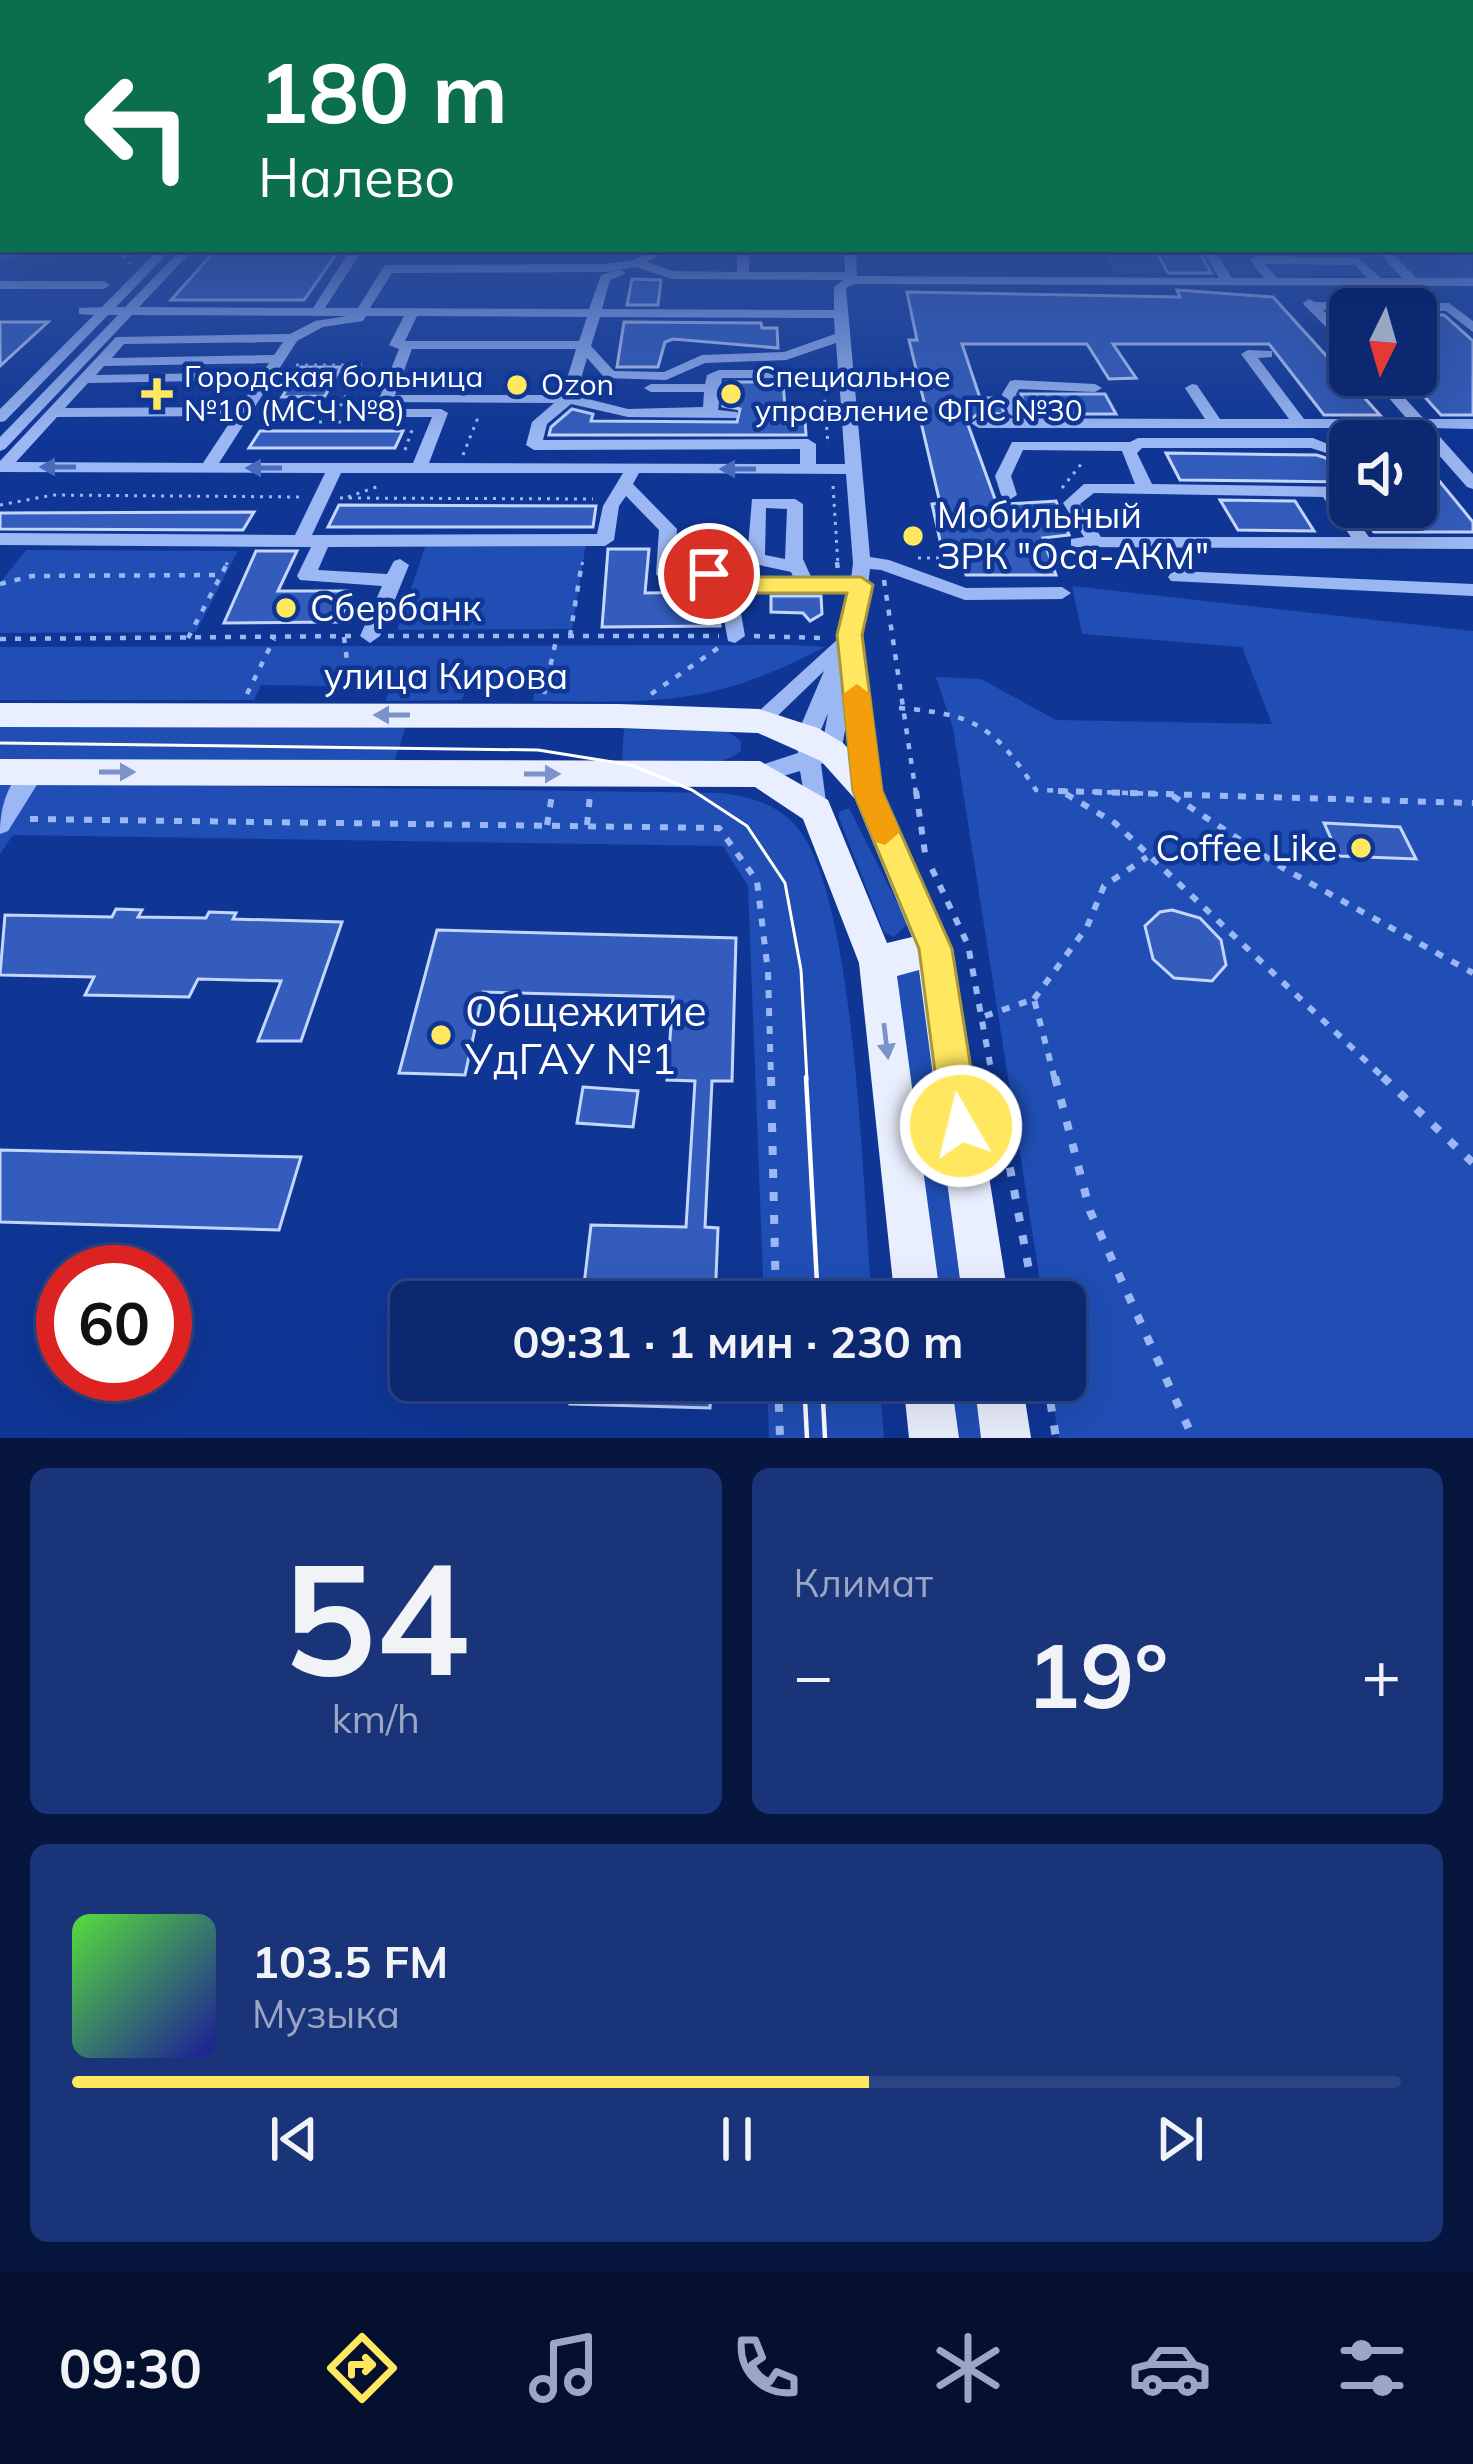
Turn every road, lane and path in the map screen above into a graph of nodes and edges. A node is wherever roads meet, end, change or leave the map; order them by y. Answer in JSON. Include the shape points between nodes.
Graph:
{"nodes":[{"id":1,"x":112,"y":304,"type":"edge"},
{"id":2,"x":136,"y":304,"type":"edge"},
{"id":3,"x":153,"y":304,"type":"edge"},
{"id":4,"x":324,"y":304,"type":"edge"},
{"id":5,"x":370,"y":304,"type":"edge"},
{"id":6,"x":598,"y":304,"type":"edge"},
{"id":7,"x":840,"y":304,"type":"edge"},
{"id":8,"x":1312,"y":306,"type":"joint"},
{"id":9,"x":1449,"y":307,"type":"junction"},
{"id":10,"x":1473,"y":308,"type":"edge"},
{"id":11,"x":596,"y":310,"type":"junction"},
{"id":12,"x":84,"y":311,"type":"dead end"},
{"id":13,"x":105,"y":311,"type":"junction"},
{"id":14,"x":129,"y":311,"type":"junction"},
{"id":15,"x":147,"y":311,"type":"junction"},
{"id":16,"x":320,"y":311,"type":"junction"},
{"id":17,"x":366,"y":311,"type":"junction"},
{"id":18,"x":413,"y":311,"type":"junction"},
{"id":19,"x":808,"y":314,"type":"junction"},
{"id":20,"x":840,"y":314,"type":"junction"},
{"id":21,"x":1329,"y":324,"type":"edge"},
{"id":22,"x":1473,"y":328,"type":"edge"},
{"id":23,"x":808,"y":334,"type":"dead end"},
{"id":24,"x":842,"y":336,"type":"junction"},
{"id":25,"x":292,"y":338,"type":"junction"},
{"id":26,"x":121,"y":340,"type":"junction"},
{"id":27,"x":407,"y":345,"type":"junction"},
{"id":28,"x":583,"y":345,"type":"junction"},
{"id":29,"x":1267,"y":354,"type":"dead end"},
{"id":30,"x":101,"y":362,"type":"junction"},
{"id":31,"x":287,"y":362,"type":"junction"},
{"id":32,"x":362,"y":364,"type":"dead end"},
{"id":33,"x":823,"y":374,"type":"junction"},
{"id":34,"x":846,"y":374,"type":"junction"},
{"id":35,"x":268,"y":376,"type":"junction"},
{"id":36,"x":85,"y":379,"type":"junction"},
{"id":37,"x":651,"y":388,"type":"dead end"},
{"id":38,"x":712,"y":388,"type":"junction"},
{"id":39,"x":1095,"y":388,"type":"dead end"},
{"id":40,"x":1192,"y":388,"type":"dead end"},
{"id":41,"x":1396,"y":396,"type":"edge"},
{"id":42,"x":485,"y":399,"type":"junction"},
{"id":43,"x":568,"y":399,"type":"junction"},
{"id":44,"x":246,"y":411,"type":"junction"},
{"id":45,"x":711,"y":411,"type":"junction"},
{"id":46,"x":53,"y":413,"type":"junction"},
{"id":47,"x":365,"y":413,"type":"dead end"},
{"id":48,"x":1016,"y":414,"type":"dead end"},
{"id":49,"x":732,"y":415,"type":"dead end"},
{"id":50,"x":0,"y":418,"type":"edge"},
{"id":51,"x":1418,"y":420,"type":"edge"},
{"id":52,"x":274,"y":422,"type":"dead end"},
{"id":53,"x":332,"y":422,"type":"dead end"},
{"id":54,"x":979,"y":423,"type":"dead end"},
{"id":55,"x":1216,"y":424,"type":"junction"},
{"id":56,"x":1300,"y":424,"type":"junction"},
{"id":57,"x":1329,"y":424,"type":"edge"},
{"id":58,"x":1437,"y":424,"type":"edge"},
{"id":59,"x":1473,"y":424,"type":"edge"},
{"id":60,"x":1437,"y":442,"type":"edge"},
{"id":61,"x":0,"y":446,"type":"edge"},
{"id":62,"x":466,"y":446,"type":"dead end"},
{"id":63,"x":1099,"y":447,"type":"junction"},
{"id":64,"x":1133,"y":447,"type":"junction"},
{"id":65,"x":1329,"y":450,"type":"edge"},
{"id":66,"x":2,"y":467,"type":"edge"},
{"id":67,"x":208,"y":467,"type":"junction"},
{"id":68,"x":334,"y":468,"type":"junction"},
{"id":69,"x":419,"y":468,"type":"junction"},
{"id":70,"x":808,"y":469,"type":"junction"},
{"id":71,"x":830,"y":470,"type":"junction"},
{"id":72,"x":855,"y":470,"type":"junction"},
{"id":73,"x":625,"y":484,"type":"junction"},
{"id":74,"x":1473,"y":484,"type":"edge"},
{"id":75,"x":235,"y":487,"type":"dead end"},
{"id":76,"x":1146,"y":489,"type":"junction"},
{"id":77,"x":1328,"y":492,"type":"joint"},
{"id":78,"x":1009,"y":495,"type":"dead end"},
{"id":79,"x":1079,"y":496,"type":"junction"},
{"id":80,"x":243,"y":497,"type":"junction"},
{"id":81,"x":321,"y":498,"type":"junction"},
{"id":82,"x":344,"y":499,"type":"dead end"},
{"id":83,"x":0,"y":505,"type":"edge"},
{"id":84,"x":0,"y":539,"type":"edge"},
{"id":85,"x":239,"y":540,"type":"junction"},
{"id":86,"x":586,"y":540,"type":"junction"},
{"id":87,"x":312,"y":541,"type":"junction"},
{"id":88,"x":1364,"y":543,"type":"junction"},
{"id":89,"x":1473,"y":543,"type":"edge"},
{"id":90,"x":862,"y":563,"type":"junction"},
{"id":91,"x":220,"y":575,"type":"junction"},
{"id":92,"x":1177,"y":577,"type":"dead end"},
{"id":93,"x":0,"y":584,"type":"edge"},
{"id":94,"x":728,"y":585,"type":"junction"},
{"id":95,"x":861,"y":585,"type":"junction"},
{"id":96,"x":839,"y":586,"type":"junction"},
{"id":97,"x":1473,"y":590,"type":"edge"},
{"id":98,"x":1062,"y":593,"type":"dead end"},
{"id":99,"x":825,"y":634,"type":"dead end"},
{"id":100,"x":850,"y":635,"type":"junction"},
{"id":101,"x":344,"y":636,"type":"junction"},
{"id":102,"x":370,"y":636,"type":"junction"},
{"id":103,"x":557,"y":636,"type":"junction"},
{"id":104,"x":570,"y":636,"type":"junction"},
{"id":105,"x":735,"y":636,"type":"junction"},
{"id":106,"x":188,"y":638,"type":"junction"},
{"id":107,"x":275,"y":638,"type":"junction"},
{"id":108,"x":0,"y":639,"type":"edge"},
{"id":109,"x":562,"y":700,"type":"dead end"},
{"id":110,"x":899,"y":708,"type":"dead end"},
{"id":111,"x":0,"y":715,"type":"edge"},
{"id":112,"x":237,"y":715,"type":"junction"},
{"id":113,"x":353,"y":715,"type":"junction"},
{"id":114,"x":759,"y":721,"type":"junction"},
{"id":115,"x":816,"y":749,"type":"junction"},
{"id":116,"x":0,"y":772,"type":"edge"},
{"id":117,"x":34,"y":772,"type":"junction"},
{"id":118,"x":760,"y":773,"type":"junction"},
{"id":119,"x":553,"y":790,"type":"dead end"},
{"id":120,"x":868,"y":791,"type":"junction"},
{"id":121,"x":1061,"y":791,"type":"junction"},
{"id":122,"x":1173,"y":796,"type":"junction"},
{"id":123,"x":1473,"y":803,"type":"edge"},
{"id":124,"x":816,"y":810,"type":"junction"},
{"id":125,"x":2,"y":821,"type":"edge"},
{"id":126,"x":547,"y":825,"type":"junction"},
{"id":127,"x":1149,"y":855,"type":"junction"},
{"id":128,"x":935,"y":949,"type":"junction"},
{"id":129,"x":877,"y":963,"type":"junction"},
{"id":130,"x":1473,"y":973,"type":"edge"},
{"id":131,"x":1034,"y":999,"type":"junction"},
{"id":132,"x":985,"y":1016,"type":"dead end"},
{"id":133,"x":1473,"y":1163,"type":"edge"},
{"id":134,"x":775,"y":1281,"type":"edge"},
{"id":135,"x":915,"y":1281,"type":"edge"},
{"id":136,"x":983,"y":1281,"type":"edge"},
{"id":137,"x":779,"y":1401,"type":"edge"},
{"id":138,"x":930,"y":1401,"type":"edge"},
{"id":139,"x":1001,"y":1401,"type":"edge"},
{"id":140,"x":1050,"y":1401,"type":"edge"},
{"id":141,"x":780,"y":1438,"type":"edge"},
{"id":142,"x":934,"y":1438,"type":"edge"},
{"id":143,"x":1006,"y":1438,"type":"edge"},
{"id":144,"x":1056,"y":1438,"type":"edge"},
{"id":145,"x":1192,"y":1438,"type":"edge"}],
"edges":[{"from":1,"to":13,"type":"street"},
{"from":2,"to":14,"type":"street"},
{"from":3,"to":15,"type":"street"},
{"from":4,"to":16,"type":"street"},
{"from":5,"to":17,"type":"street"},
{"from":6,"to":11,"type":"street"},
{"from":7,"to":20,"type":"street"},
{"from":8,"to":9,"type":"street"},
{"from":8,"to":21,"type":"street"},
{"from":9,"to":10,"type":"street"},
{"from":9,"to":22,"type":"street"},
{"from":11,"to":18,"type":"street"},
{"from":11,"to":19,"type":"street"},
{"from":11,"to":28,"type":"street"},
{"from":12,"to":13,"type":"street"},
{"from":13,"to":14,"type":"street"},
{"from":13,"to":50,"type":"street"},
{"from":14,"to":15,"type":"street"},
{"from":14,"to":61,"type":"street"},
{"from":15,"to":16,"type":"street"},
{"from":15,"to":26,"type":"street"},
{"from":16,"to":17,"type":"street"},
{"from":17,"to":18,"type":"street"},
{"from":17,"to":25,"type":"street"},
{"from":18,"to":27,"type":"street","via":[[396,345]]},
{"from":19,"to":20,"type":"street"},
{"from":19,"to":23,"type":"street"},
{"from":20,"to":24,"type":"street"},
{"from":24,"to":28,"type":"street","via":[[786,356],[701,358],[666,376],[610,375]]},
{"from":24,"to":34,"type":"street"},
{"from":25,"to":26,"type":"street"},
{"from":25,"to":31,"type":"street"},
{"from":26,"to":30,"type":"street"},
{"from":27,"to":28,"type":"street"},
{"from":27,"to":42,"type":"street","via":[[386,399]]},
{"from":28,"to":43,"type":"street"},
{"from":29,"to":56,"type":"street","via":[[1248,354]]},
{"from":30,"to":31,"type":"street"},
{"from":30,"to":36,"type":"street"},
{"from":31,"to":32,"type":"path"},
{"from":31,"to":35,"type":"street"},
{"from":33,"to":34,"type":"street"},
{"from":33,"to":38,"type":"street","via":[[734,372],[712,377]]},
{"from":33,"to":71,"type":"path"},
{"from":34,"to":72,"type":"street"},
{"from":35,"to":36,"type":"street"},
{"from":35,"to":44,"type":"street"},
{"from":36,"to":46,"type":"street"},
{"from":37,"to":38,"type":"street"},
{"from":38,"to":45,"type":"street"},
{"from":39,"to":48,"type":"street","via":[[1016,384],[1009,394]]},
{"from":40,"to":55,"type":"street"},
{"from":41,"to":51,"type":"street"},
{"from":42,"to":43,"type":"street"},
{"from":42,"to":62,"type":"path"},
{"from":43,"to":45,"type":"street","via":[[628,413]]},
{"from":43,"to":70,"type":"street","via":[[540,422],[534,445],[808,444]]},
{"from":44,"to":46,"type":"street"},
{"from":44,"to":67,"type":"street"},
{"from":45,"to":49,"type":"street"},
{"from":46,"to":66,"type":"street"},
{"from":47,"to":69,"type":"street","via":[[441,413]]},
{"from":52,"to":53,"type":"path"},
{"from":54,"to":55,"type":"street"},
{"from":55,"to":56,"type":"street"},
{"from":56,"to":57,"type":"street"},
{"from":58,"to":59,"type":"street"},
{"from":60,"to":74,"type":"street"},
{"from":63,"to":64,"type":"street"},
{"from":63,"to":78,"type":"street","via":[[1017,445],[1003,476]]},
{"from":63,"to":79,"type":"path","via":[[1059,486]]},
{"from":64,"to":65,"type":"street","via":[[1313,443]]},
{"from":64,"to":76,"type":"street"},
{"from":67,"to":66,"type":"street","one_way":true},
{"from":68,"to":67,"type":"street","one_way":true},
{"from":68,"to":69,"type":"street"},
{"from":68,"to":81,"type":"street"},
{"from":69,"to":73,"type":"street"},
{"from":70,"to":71,"type":"street"},
{"from":70,"to":73,"type":"street","one_way":true},
{"from":71,"to":72,"type":"street"},
{"from":71,"to":96,"type":"path"},
{"from":72,"to":90,"type":"street"},
{"from":73,"to":82,"type":"path"},
{"from":73,"to":86,"type":"street","via":[[605,540]]},
{"from":73,"to":94,"type":"street","via":[[668,529],[664,574],[709,574]]},
{"from":75,"to":80,"type":"path"},
{"from":76,"to":77,"type":"street"},
{"from":76,"to":79,"type":"street","via":[[1090,488]]},
{"from":77,"to":88,"type":"street"},
{"from":79,"to":88,"type":"street","via":[[1072,503],[1086,543]]},
{"from":80,"to":81,"type":"path"},
{"from":80,"to":83,"type":"path","via":[[53,495]]},
{"from":81,"to":87,"type":"street"},
{"from":84,"to":85,"type":"street"},
{"from":85,"to":87,"type":"street"},
{"from":85,"to":91,"type":"path"},
{"from":86,"to":87,"type":"street"},
{"from":86,"to":104,"type":"path"},
{"from":87,"to":102,"type":"street","via":[[306,576],[397,573]]},
{"from":88,"to":89,"type":"street"},
{"from":90,"to":95,"type":"street"},
{"from":90,"to":98,"type":"street","via":[[965,594]]},
{"from":91,"to":93,"type":"path","via":[[32,576]]},
{"from":91,"to":106,"type":"path"},
{"from":92,"to":97,"type":"street"},
{"from":94,"to":96,"type":"street","via":[[802,576]]},
{"from":94,"to":105,"type":"street"},
{"from":95,"to":96,"type":"street"},
{"from":95,"to":100,"type":"street"},
{"from":99,"to":105,"type":"path"},
{"from":100,"to":114,"type":"street"},
{"from":100,"to":115,"type":"street"},
{"from":100,"to":120,"type":"street"},
{"from":101,"to":102,"type":"path"},
{"from":101,"to":107,"type":"path"},
{"from":101,"to":113,"type":"path"},
{"from":102,"to":103,"type":"path"},
{"from":103,"to":104,"type":"path"},
{"from":103,"to":109,"type":"path","via":[[543,699]]},
{"from":104,"to":105,"type":"path"},
{"from":106,"to":107,"type":"path"},
{"from":106,"to":108,"type":"path"},
{"from":107,"to":112,"type":"path"},
{"from":110,"to":121,"type":"path","via":[[965,713],[1002,737],[1036,790]]},
{"from":111,"to":112,"type":"main road","name":"улица Кирова"},
{"from":112,"to":113,"type":"main road","name":"улица Кирова"},
{"from":114,"to":113,"type":"main road","name":"улица Кирова","one_way":true},
{"from":114,"to":115,"type":"main road","name":"улица Кирова"},
{"from":114,"to":118,"type":"main road"},
{"from":115,"to":118,"type":"street"},
{"from":115,"to":120,"type":"main road","name":"улица Кирова"},
{"from":115,"to":124,"type":"street"},
{"from":116,"to":117,"type":"main road"},
{"from":117,"to":118,"type":"main road","one_way":true},
{"from":117,"to":125,"type":"street"},
{"from":118,"to":124,"type":"main road"},
{"from":119,"to":126,"type":"path"},
{"from":120,"to":124,"type":"main road"},
{"from":120,"to":128,"type":"main road","name":"улица Кирова"},
{"from":121,"to":122,"type":"path"},
{"from":121,"to":127,"type":"path"},
{"from":122,"to":123,"type":"path"},
{"from":122,"to":130,"type":"path","via":[[1283,868]]},
{"from":124,"to":129,"type":"main road"},
{"from":125,"to":126,"type":"path"},
{"from":126,"to":134,"type":"path","via":[[719,828],[757,880],[768,972]]},
{"from":127,"to":131,"type":"path","via":[[1104,886],[1087,928]]},
{"from":127,"to":133,"type":"path"},
{"from":128,"to":129,"type":"main road"},
{"from":128,"to":136,"type":"main road","name":"улица Кирова"},
{"from":129,"to":135,"type":"main road","one_way":true},
{"from":131,"to":132,"type":"path"},
{"from":131,"to":145,"type":"path","via":[[1090,1211]]},
{"from":137,"to":141,"type":"path"},
{"from":138,"to":142,"type":"main road"},
{"from":139,"to":143,"type":"main road"},
{"from":140,"to":144,"type":"path"}]}
